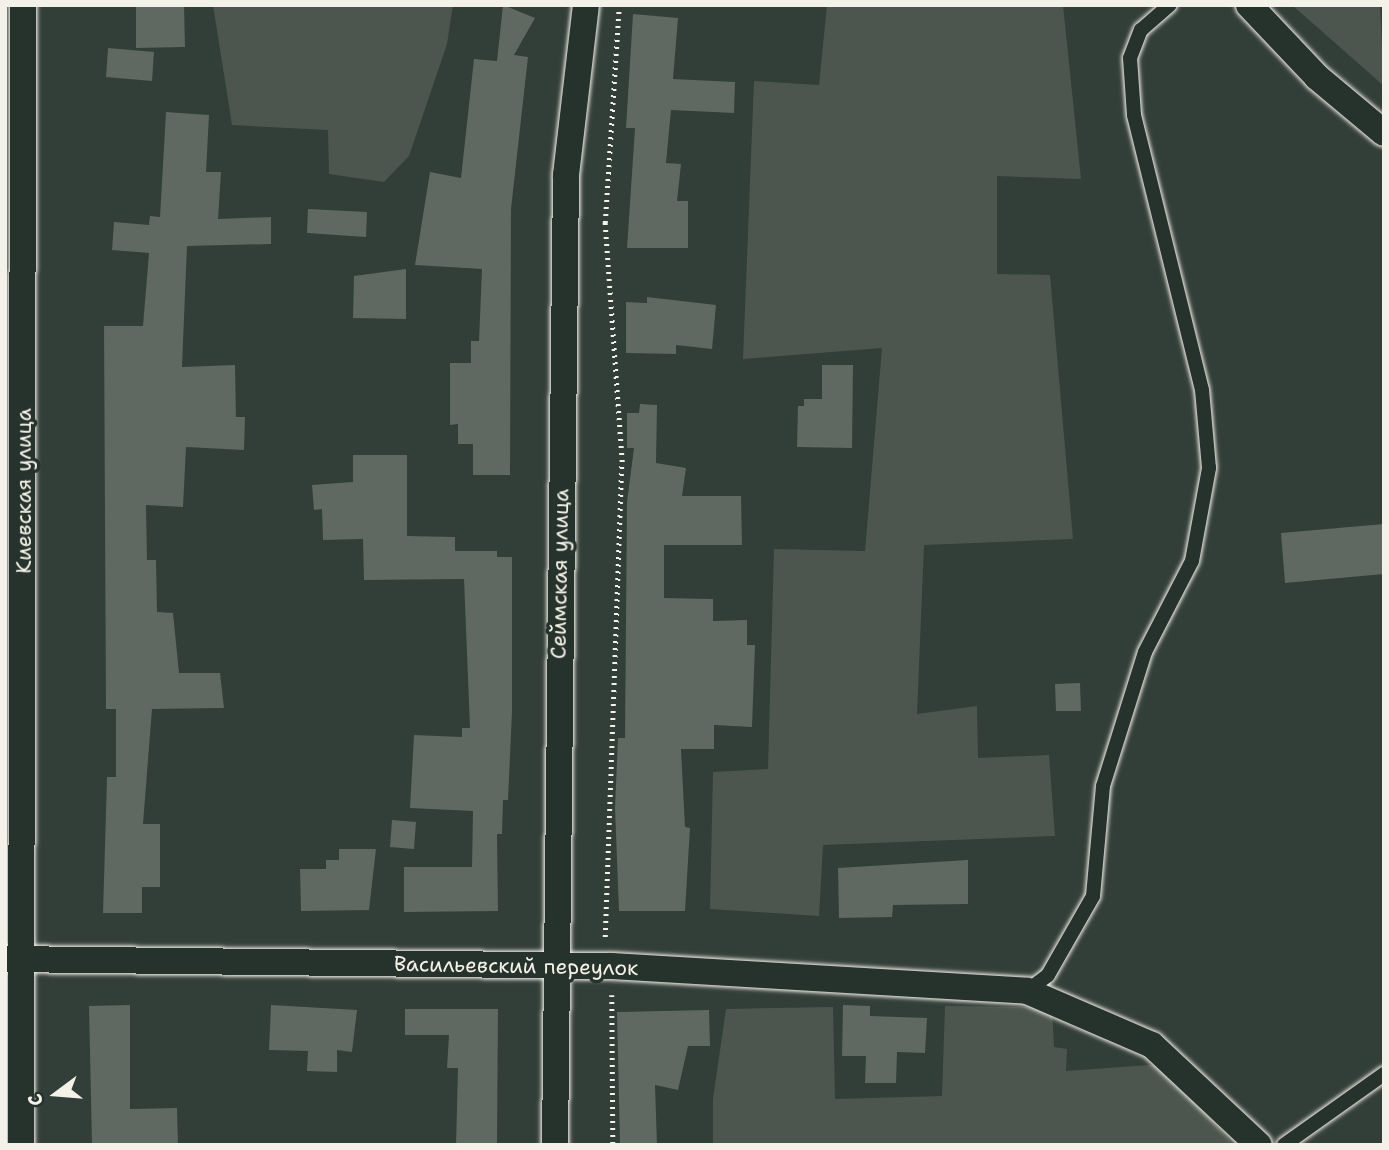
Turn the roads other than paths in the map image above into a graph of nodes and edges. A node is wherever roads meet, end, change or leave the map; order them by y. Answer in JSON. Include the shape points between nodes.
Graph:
{"nodes":[{"id":1,"x":23,"y":5,"type":"edge"},
{"id":2,"x":586,"y":5,"type":"edge"},
{"id":3,"x":1170,"y":5,"type":"edge"},
{"id":4,"x":1246,"y":8,"type":"edge"},
{"id":5,"x":1384,"y":133,"type":"edge"},
{"id":6,"x":13,"y":959,"type":"edge"},
{"id":7,"x":554,"y":965,"type":"junction"},
{"id":8,"x":1027,"y":991,"type":"junction"},
{"id":9,"x":1384,"y":1074,"type":"edge"},
{"id":10,"x":21,"y":1145,"type":"edge"},
{"id":11,"x":555,"y":1145,"type":"edge"},
{"id":12,"x":1259,"y":1145,"type":"edge"},
{"id":13,"x":1284,"y":1145,"type":"edge"}],
"edges":[{"from":1,"to":6,"type":"street","name":"Киевская улица"},
{"from":2,"to":7,"type":"street","name":"Сеймская улица","via":[[566,175]]},
{"from":3,"to":8,"type":"lane","via":[[1142,30],[1130,58],[1134,115],[1202,390],[1209,468],[1192,561],[1145,652],[1103,786],[1093,896],[1048,975]]},
{"from":4,"to":5,"type":"street"},
{"from":6,"to":7,"type":"street","name":"Васильевский переулок"},
{"from":6,"to":10,"type":"street","name":"Киевская улица"},
{"from":7,"to":8,"type":"street","name":"Васильевский переулок"},
{"from":7,"to":11,"type":"street","name":"Сеймская улица"},
{"from":8,"to":12,"type":"street","name":"Васильевский переулок","via":[[1152,1045]]},
{"from":9,"to":13,"type":"lane"}]}
